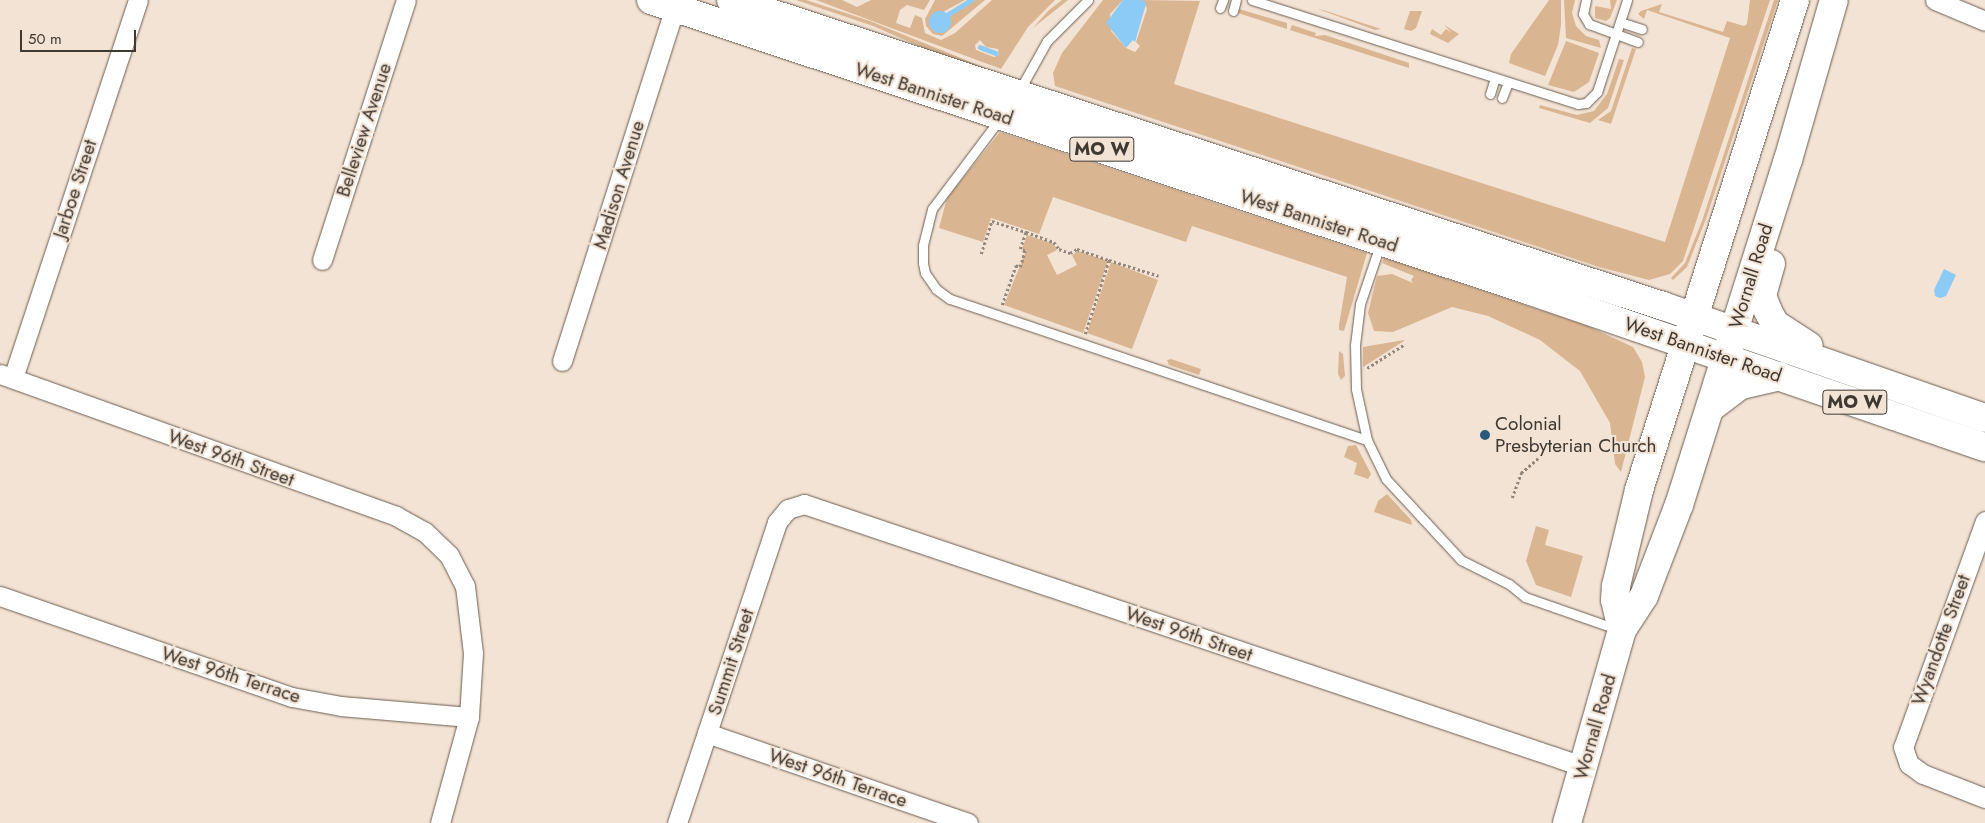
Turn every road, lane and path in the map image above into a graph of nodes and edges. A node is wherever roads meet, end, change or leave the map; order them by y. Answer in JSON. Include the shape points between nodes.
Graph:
{"nodes":[{"id":1,"x":138,"y":0,"type":"edge"},
{"id":2,"x":406,"y":0,"type":"edge"},
{"id":3,"x":731,"y":0,"type":"edge"},
{"id":4,"x":776,"y":0,"type":"edge"},
{"id":5,"x":1088,"y":0,"type":"edge"},
{"id":6,"x":1236,"y":0,"type":"edge"},
{"id":7,"x":1252,"y":0,"type":"edge"},
{"id":8,"x":1586,"y":0,"type":"edge"},
{"id":9,"x":1627,"y":0,"type":"edge"},
{"id":10,"x":1795,"y":0,"type":"edge"},
{"id":11,"x":1834,"y":0,"type":"edge"},
{"id":12,"x":1935,"y":0,"type":"edge"},
{"id":13,"x":668,"y":3,"type":"edge"},
{"id":14,"x":1233,"y":12,"type":"dead end"},
{"id":15,"x":1985,"y":21,"type":"edge"},
{"id":16,"x":1620,"y":22,"type":"junction"},
{"id":17,"x":1642,"y":29,"type":"dead end"},
{"id":18,"x":1616,"y":34,"type":"junction"},
{"id":19,"x":1638,"y":42,"type":"dead end"},
{"id":20,"x":896,"y":53,"type":"junction"},
{"id":21,"x":1495,"y":78,"type":"junction"},
{"id":22,"x":1508,"y":82,"type":"junction"},
{"id":23,"x":1490,"y":94,"type":"dead end"},
{"id":24,"x":1502,"y":98,"type":"dead end"},
{"id":25,"x":1010,"y":105,"type":"junction"},
{"id":26,"x":1788,"y":160,"type":"junction"},
{"id":27,"x":1386,"y":228,"type":"junction"},
{"id":28,"x":1026,"y":232,"type":"junction"},
{"id":29,"x":981,"y":254,"type":"dead end"},
{"id":30,"x":322,"y":260,"type":"dead end"},
{"id":31,"x":1110,"y":260,"type":"junction"},
{"id":32,"x":1159,"y":276,"type":"dead end"},
{"id":33,"x":1002,"y":307,"type":"dead end"},
{"id":34,"x":1694,"y":316,"type":"junction"},
{"id":35,"x":1735,"y":331,"type":"junction"},
{"id":36,"x":1085,"y":335,"type":"dead end"},
{"id":37,"x":1405,"y":344,"type":"dead end"},
{"id":38,"x":1685,"y":344,"type":"junction"},
{"id":39,"x":1726,"y":357,"type":"junction"},
{"id":40,"x":562,"y":362,"type":"dead end"},
{"id":41,"x":1366,"y":368,"type":"dead end"},
{"id":42,"x":1854,"y":372,"type":"junction"},
{"id":43,"x":6,"y":376,"type":"edge"},
{"id":44,"x":1780,"y":376,"type":"junction"},
{"id":45,"x":1710,"y":408,"type":"junction"},
{"id":46,"x":1985,"y":418,"type":"edge"},
{"id":47,"x":1367,"y":440,"type":"junction"},
{"id":48,"x":1985,"y":447,"type":"edge"},
{"id":49,"x":1543,"y":454,"type":"dead end"},
{"id":50,"x":1512,"y":498,"type":"dead end"},
{"id":51,"x":793,"y":508,"type":"joint"},
{"id":52,"x":1985,"y":521,"type":"edge"},
{"id":53,"x":0,"y":596,"type":"edge"},
{"id":54,"x":1622,"y":630,"type":"junction"},
{"id":55,"x":469,"y":717,"type":"junction"},
{"id":56,"x":707,"y":733,"type":"junction"},
{"id":57,"x":1584,"y":767,"type":"junction"},
{"id":58,"x":1985,"y":798,"type":"edge"},
{"id":59,"x":440,"y":823,"type":"edge"},
{"id":60,"x":677,"y":823,"type":"edge"},
{"id":61,"x":968,"y":823,"type":"edge"},
{"id":62,"x":1567,"y":823,"type":"edge"}],
"edges":[{"from":1,"to":43,"type":"street","name":"Jarboe Street"},
{"from":2,"to":30,"type":"street","name":"Belleview Avenue"},
{"from":3,"to":20,"type":"main road","name":"West Bannister Road","number":"MO W"},
{"from":4,"to":20,"type":"main road","via":[[869,31]]},
{"from":5,"to":25,"type":"lane","via":[[1047,41]]},
{"from":6,"to":14,"type":"lane"},
{"from":7,"to":21,"type":"lane"},
{"from":8,"to":18,"type":"lane","via":[[1582,14],[1589,24]]},
{"from":9,"to":16,"type":"lane"},
{"from":10,"to":34,"type":"main road","name":"Wornall Road"},
{"from":11,"to":26,"type":"main road","name":"Wornall Road"},
{"from":12,"to":15,"type":"street"},
{"from":13,"to":25,"type":"main road","name":"West Bannister Road","number":"MO W"},
{"from":13,"to":40,"type":"street","name":"Madison Avenue"},
{"from":16,"to":17,"type":"lane"},
{"from":16,"to":18,"type":"lane"},
{"from":18,"to":19,"type":"lane"},
{"from":18,"to":22,"type":"lane","via":[[1597,92],[1586,103],[1570,103]]},
{"from":20,"to":25,"type":"main road","name":"West Bannister Road","number":"MO W"},
{"from":21,"to":22,"type":"lane"},
{"from":21,"to":23,"type":"lane"},
{"from":22,"to":24,"type":"lane"},
{"from":25,"to":27,"type":"main road","name":"West Bannister Road","number":"MO W"},
{"from":25,"to":47,"type":"lane","via":[[932,209],[923,246],[923,264],[936,289],[950,299]]},
{"from":26,"to":35,"type":"main road","name":"Wornall Road"},
{"from":26,"to":42,"type":"main road","via":[[1791,188],[1762,296],[1775,324]]},
{"from":27,"to":34,"type":"main road","name":"West Bannister Road","number":"MO W"},
{"from":27,"to":38,"type":"main road","name":"West Bannister Road","number":"MO W"},
{"from":27,"to":47,"type":"lane","via":[[1356,322],[1356,389]]},
{"from":28,"to":29,"type":"path","via":[[992,221]]},
{"from":28,"to":31,"type":"path","via":[[1054,242],[1059,249],[1070,253],[1077,250]]},
{"from":28,"to":33,"type":"path","via":[[1020,249],[1025,251],[1020,267],[1016,265]]},
{"from":31,"to":32,"type":"path"},
{"from":31,"to":36,"type":"path"},
{"from":34,"to":35,"type":"main road","name":"West Bannister Road","number":"MO W"},
{"from":34,"to":38,"type":"main road","name":"Wornall Road"},
{"from":35,"to":39,"type":"main road","name":"Wornall Road"},
{"from":35,"to":42,"type":"main road","name":"West Bannister Road","number":"MO W"},
{"from":37,"to":41,"type":"path"},
{"from":38,"to":39,"type":"main road","name":"West Bannister Road","number":"MO W"},
{"from":38,"to":54,"type":"main road","name":"Wornall Road","via":[[1640,490],[1616,586],[1615,600]]},
{"from":39,"to":44,"type":"main road","name":"West Bannister Road","number":"MO W"},
{"from":39,"to":45,"type":"main road","name":"Wornall Road"},
{"from":42,"to":46,"type":"main road","name":"West Bannister Road","number":"MO W"},
{"from":43,"to":55,"type":"street","name":"West 96th Street","via":[[396,516],[425,532],[451,559],[465,586],[473,653]]},
{"from":44,"to":45,"type":"main road","via":[[1741,385]]},
{"from":44,"to":48,"type":"main road","name":"West Bannister Road","number":"MO W"},
{"from":45,"to":54,"type":"main road","name":"Wornall Road","via":[[1675,518],[1644,596]]},
{"from":47,"to":54,"type":"lane","via":[[1386,479],[1461,560],[1509,584],[1525,597]]},
{"from":49,"to":50,"type":"path","via":[[1520,473]]},
{"from":51,"to":56,"type":"street","name":"Summit Street","via":[[777,522]]},
{"from":51,"to":57,"type":"street","name":"West 96th Street","via":[[804,504]]},
{"from":52,"to":58,"type":"street","name":"Wyandotte Street","via":[[1903,747],[1909,764],[1923,774]]},
{"from":53,"to":55,"type":"street","name":"West 96th Terrace","via":[[292,697],[341,706]]},
{"from":54,"to":57,"type":"main road","name":"Wornall Road"},
{"from":55,"to":59,"type":"street"},
{"from":56,"to":60,"type":"street","name":"Summit Street"},
{"from":56,"to":61,"type":"street","name":"West 96th Terrace"},
{"from":57,"to":62,"type":"main road","name":"Wornall Road"}]}
